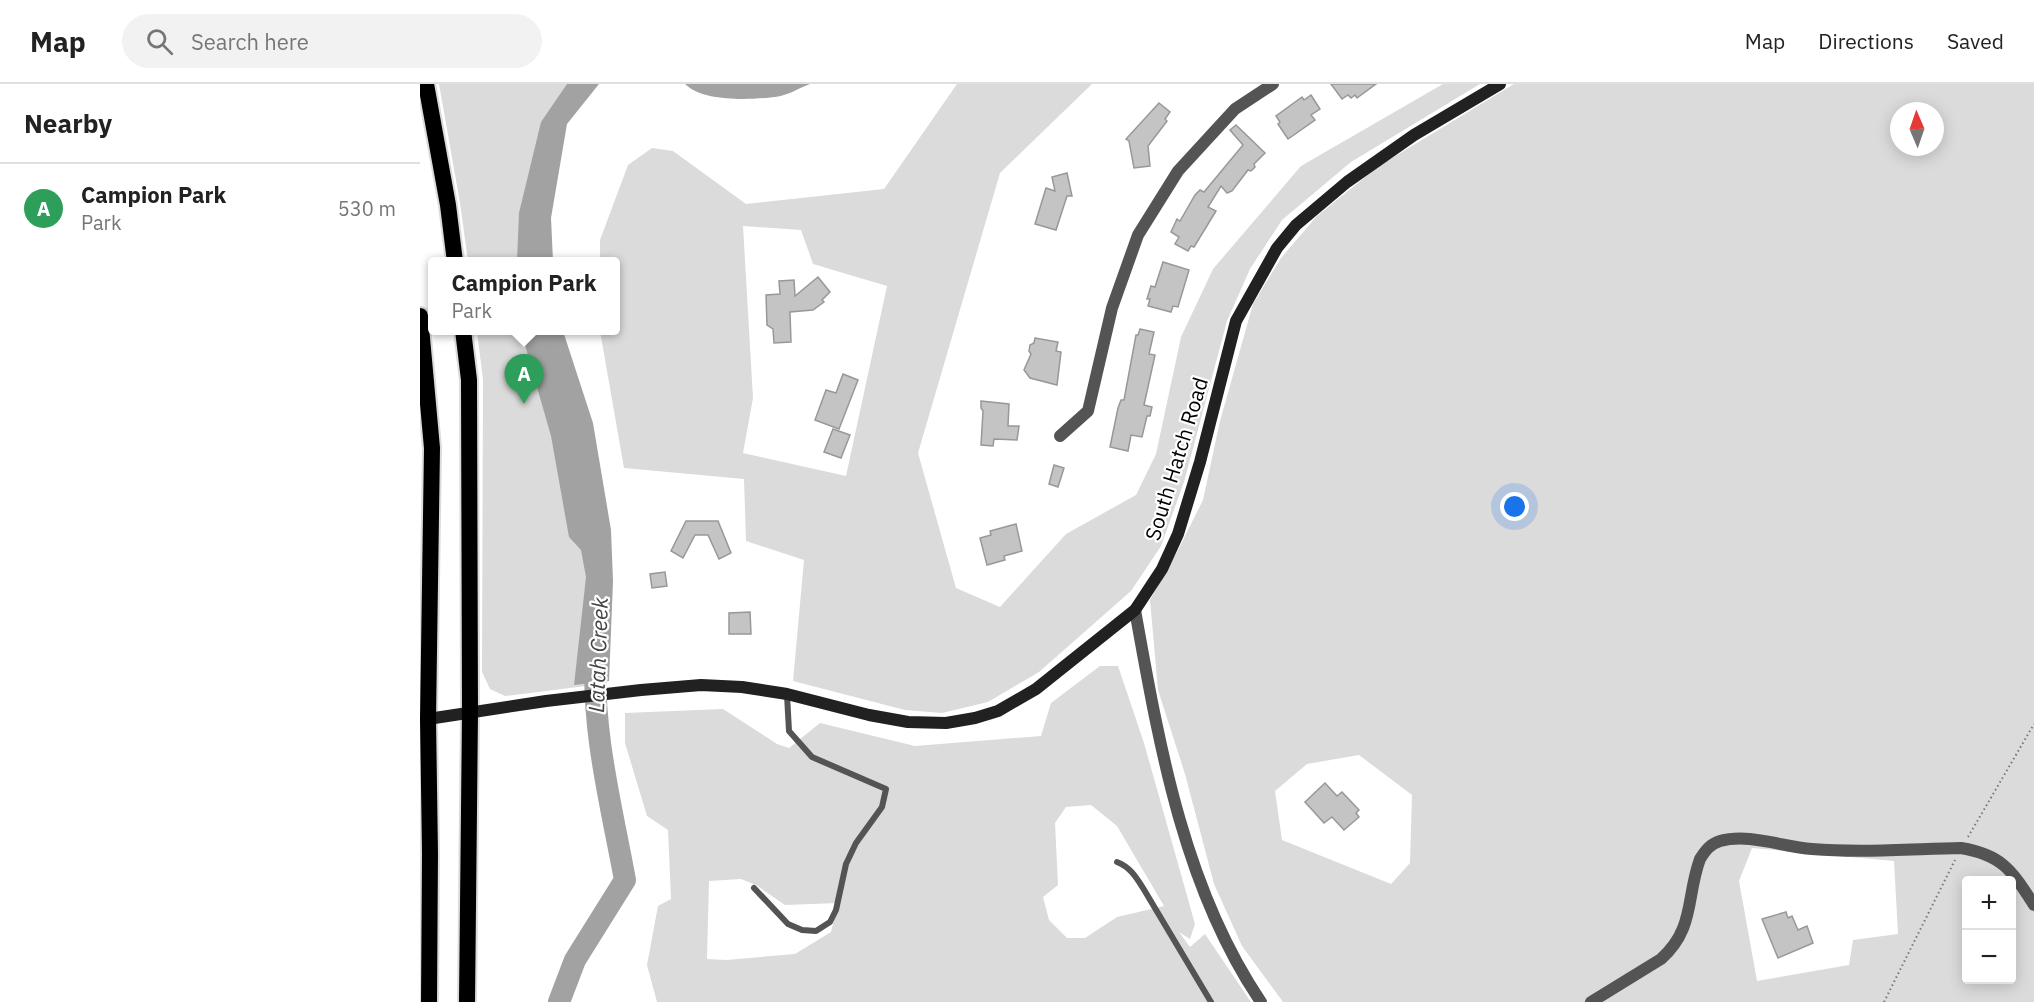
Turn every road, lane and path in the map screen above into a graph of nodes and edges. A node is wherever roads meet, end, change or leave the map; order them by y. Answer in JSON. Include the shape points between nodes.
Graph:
{"nodes":[{"id":1,"x":426,"y":84,"type":"edge"},
{"id":2,"x":1273,"y":84,"type":"edge"},
{"id":3,"x":1500,"y":84,"type":"edge"},
{"id":4,"x":454,"y":257,"type":"edge"},
{"id":5,"x":420,"y":316,"type":"edge"},
{"id":6,"x":464,"y":335,"type":"edge"},
{"id":7,"x":1060,"y":436,"type":"dead end"},
{"id":8,"x":1135,"y":610,"type":"junction"},
{"id":9,"x":787,"y":694,"type":"junction"},
{"id":10,"x":470,"y":713,"type":"junction"},
{"id":11,"x":428,"y":719,"type":"junction"},
{"id":12,"x":2034,"y":724,"type":"edge"},
{"id":13,"x":1961,"y":848,"type":"junction"},
{"id":14,"x":1118,"y":862,"type":"dead end"},
{"id":15,"x":754,"y":888,"type":"dead end"},
{"id":16,"x":2034,"y":904,"type":"edge"},
{"id":17,"x":429,"y":1002,"type":"edge"},
{"id":18,"x":467,"y":1002,"type":"edge"},
{"id":19,"x":1211,"y":1002,"type":"edge"},
{"id":20,"x":1261,"y":1002,"type":"edge"},
{"id":21,"x":1590,"y":1002,"type":"edge"},
{"id":22,"x":1884,"y":1002,"type":"edge"}],
"edges":[{"from":1,"to":4,"type":"highway"},
{"from":2,"to":7,"type":"street","via":[[1235,109],[1178,171],[1138,235],[1112,308],[1088,411]]},
{"from":3,"to":8,"type":"main road","name":"South Hatch Road","via":[[1414,135],[1347,182],[1296,225],[1277,248],[1236,321],[1178,534],[1162,569]]},
{"from":5,"to":11,"type":"highway","via":[[432,448]]},
{"from":6,"to":10,"type":"highway","via":[[469,380]]},
{"from":8,"to":9,"type":"main road","name":"South Hatch Road","via":[[1036,689],[998,711],[975,718],[946,723],[908,722]]},
{"from":8,"to":20,"type":"street","via":[[1163,754],[1184,836],[1215,918]]},
{"from":9,"to":10,"type":"main road","name":"South Hatch Road","via":[[701,685]]},
{"from":9,"to":15,"type":"lane","via":[[789,731],[813,757],[886,789],[882,807],[846,864],[830,922],[816,931],[788,924]]},
{"from":10,"to":11,"type":"main road","name":"South Hatch Road"},
{"from":10,"to":18,"type":"highway"},
{"from":11,"to":17,"type":"highway"},
{"from":12,"to":13,"type":"path"},
{"from":13,"to":16,"type":"street","via":[[1980,852],[2006,867]]},
{"from":13,"to":21,"type":"street","via":[[1812,849],[1746,840],[1713,844],[1696,870],[1678,942],[1662,959]]},
{"from":13,"to":22,"type":"path"},
{"from":14,"to":19,"type":"lane","via":[[1126,865],[1149,897]]}]}
